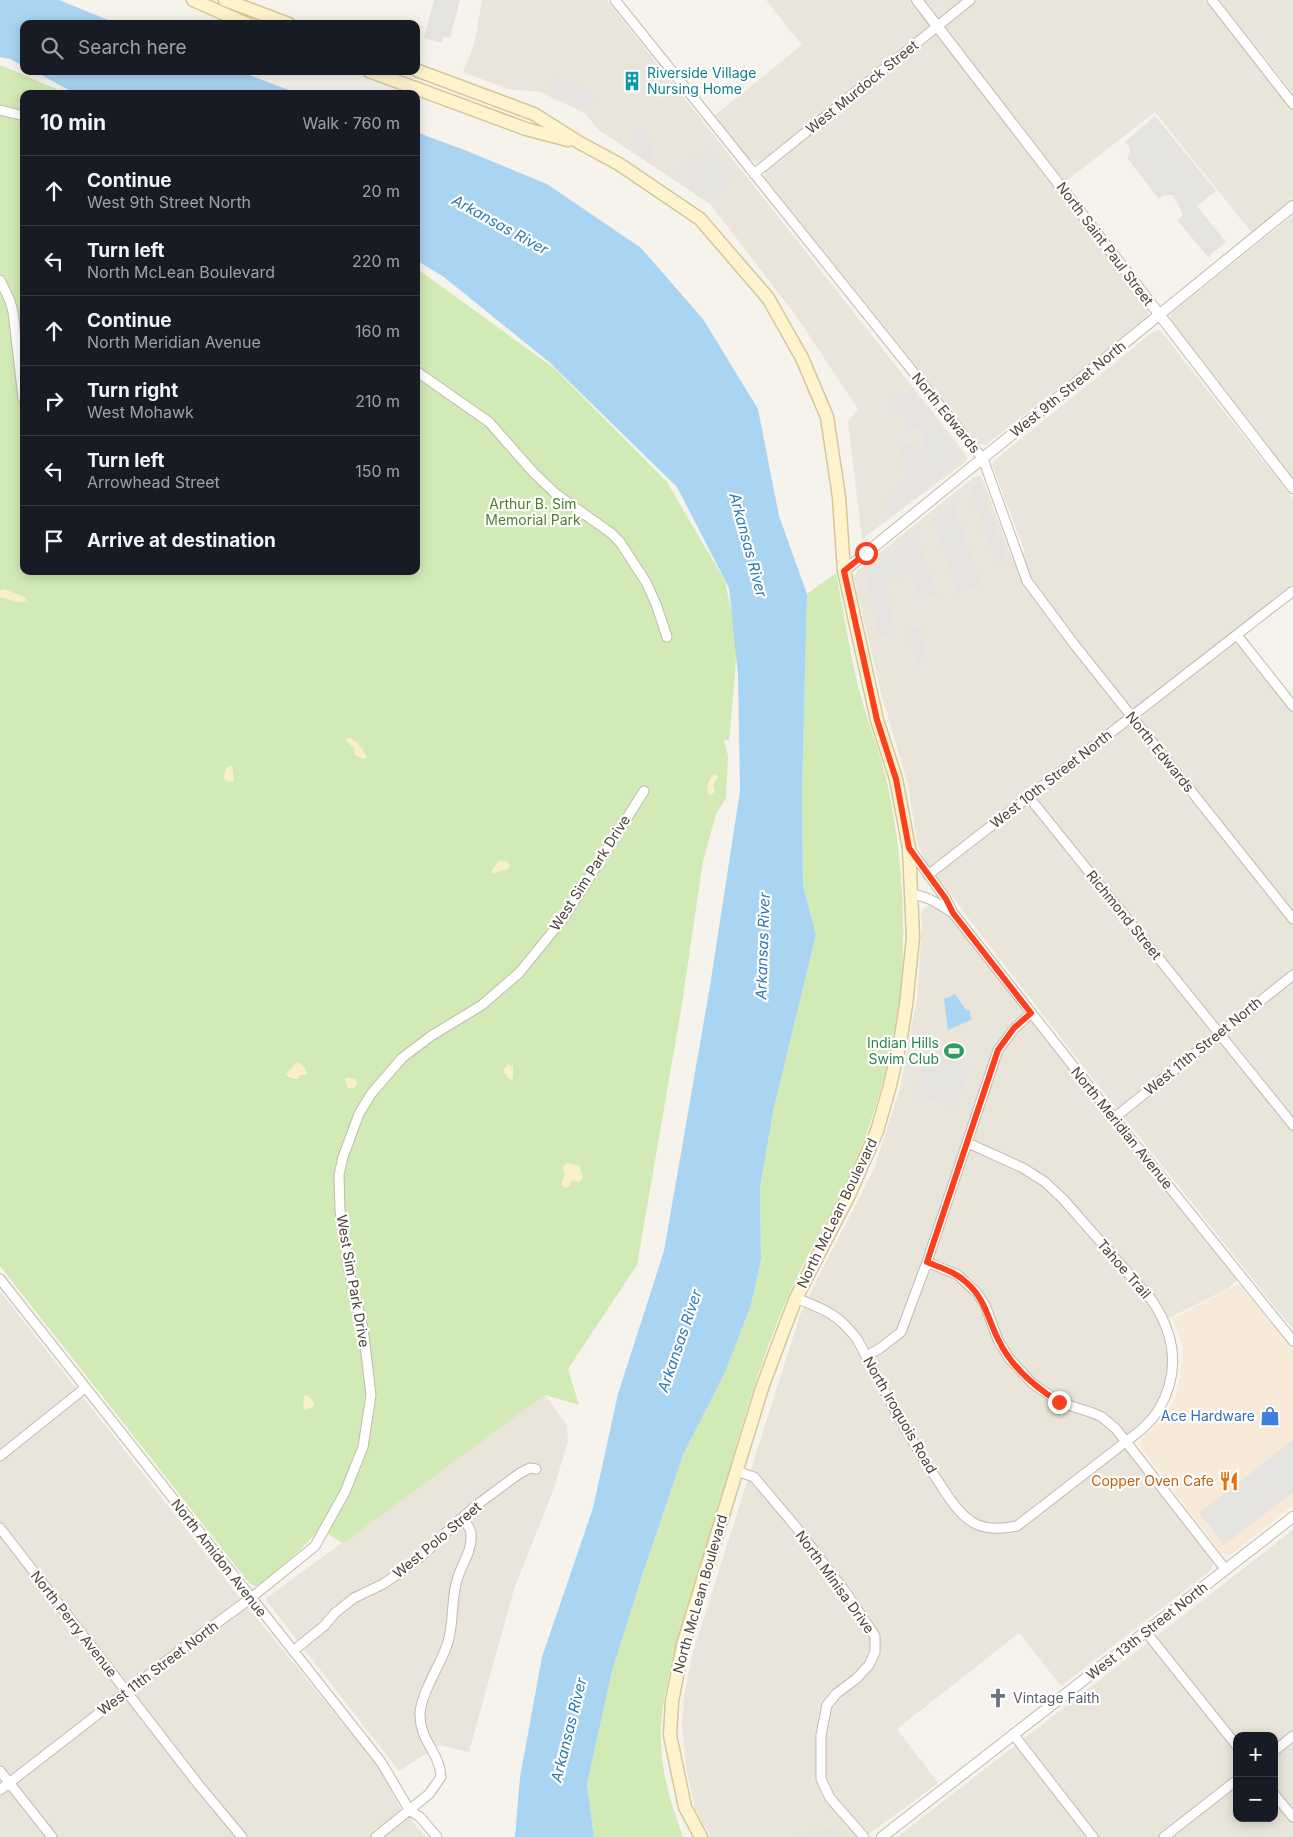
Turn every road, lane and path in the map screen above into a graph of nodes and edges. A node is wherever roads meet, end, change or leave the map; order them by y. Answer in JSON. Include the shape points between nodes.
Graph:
{"nodes":[{"id":1,"x":193,"y":0,"type":"edge"},
{"id":2,"x":225,"y":0,"type":"edge"},
{"id":3,"x":615,"y":0,"type":"edge"},
{"id":4,"x":916,"y":0,"type":"edge"},
{"id":5,"x":970,"y":0,"type":"edge"},
{"id":6,"x":1212,"y":0,"type":"edge"},
{"id":7,"x":238,"y":20,"type":"edge"},
{"id":8,"x":278,"y":20,"type":"edge"},
{"id":9,"x":938,"y":26,"type":"junction"},
{"id":10,"x":420,"y":71,"type":"edge"},
{"id":11,"x":380,"y":75,"type":"edge"},
{"id":12,"x":1293,"y":104,"type":"edge"},
{"id":13,"x":0,"y":110,"type":"edge"},
{"id":14,"x":20,"y":115,"type":"edge"},
{"id":15,"x":580,"y":143,"type":"junction"},
{"id":16,"x":754,"y":174,"type":"junction"},
{"id":17,"x":1293,"y":206,"type":"edge"},
{"id":18,"x":0,"y":280,"type":"edge"},
{"id":19,"x":1159,"y":314,"type":"junction"},
{"id":20,"x":20,"y":367,"type":"edge"},
{"id":21,"x":420,"y":374,"type":"edge"},
{"id":22,"x":983,"y":459,"type":"junction"},
{"id":23,"x":1293,"y":488,"type":"edge"},
{"id":24,"x":844,"y":571,"type":"junction"},
{"id":25,"x":1293,"y":591,"type":"edge"},
{"id":26,"x":1236,"y":635,"type":"junction"},
{"id":27,"x":667,"y":637,"type":"dead end"},
{"id":28,"x":1293,"y":706,"type":"edge"},
{"id":29,"x":1131,"y":716,"type":"junction"},
{"id":30,"x":644,"y":792,"type":"dead end"},
{"id":31,"x":1028,"y":796,"type":"junction"},
{"id":32,"x":909,"y":848,"type":"junction"},
{"id":33,"x":928,"y":875,"type":"junction"},
{"id":34,"x":912,"y":895,"type":"junction"},
{"id":35,"x":953,"y":913,"type":"junction"},
{"id":36,"x":1293,"y":919,"type":"edge"},
{"id":37,"x":1293,"y":974,"type":"edge"},
{"id":38,"x":1031,"y":1013,"type":"junction"},
{"id":39,"x":1219,"y":1034,"type":"junction"},
{"id":40,"x":1114,"y":1118,"type":"junction"},
{"id":41,"x":1293,"y":1125,"type":"edge"},
{"id":42,"x":968,"y":1143,"type":"junction"},
{"id":43,"x":927,"y":1262,"type":"junction"},
{"id":44,"x":0,"y":1279,"type":"edge"},
{"id":45,"x":796,"y":1298,"type":"junction"},
{"id":46,"x":1293,"y":1341,"type":"edge"},
{"id":47,"x":866,"y":1356,"type":"junction"},
{"id":48,"x":84,"y":1388,"type":"junction"},
{"id":49,"x":1127,"y":1442,"type":"junction"},
{"id":50,"x":0,"y":1456,"type":"edge"},
{"id":51,"x":536,"y":1469,"type":"dead end"},
{"id":52,"x":736,"y":1471,"type":"junction"},
{"id":53,"x":1293,"y":1517,"type":"edge"},
{"id":54,"x":462,"y":1518,"type":"junction"},
{"id":55,"x":0,"y":1528,"type":"edge"},
{"id":56,"x":315,"y":1546,"type":"joint"},
{"id":57,"x":1226,"y":1570,"type":"junction"},
{"id":58,"x":251,"y":1598,"type":"junction"},
{"id":59,"x":1146,"y":1632,"type":"junction"},
{"id":60,"x":293,"y":1652,"type":"junction"},
{"id":61,"x":127,"y":1692,"type":"junction"},
{"id":62,"x":1014,"y":1734,"type":"junction"},
{"id":63,"x":1293,"y":1736,"type":"edge"},
{"id":64,"x":1233,"y":1741,"type":"edge"},
{"id":65,"x":1278,"y":1748,"type":"edge"},
{"id":66,"x":0,"y":1771,"type":"edge"},
{"id":67,"x":10,"y":1783,"type":"junction"},
{"id":68,"x":1233,"y":1783,"type":"edge"},
{"id":69,"x":0,"y":1790,"type":"edge"},
{"id":70,"x":1278,"y":1799,"type":"edge"},
{"id":71,"x":410,"y":1811,"type":"junction"},
{"id":72,"x":1293,"y":1818,"type":"edge"},
{"id":73,"x":52,"y":1837,"type":"edge"},
{"id":74,"x":242,"y":1837,"type":"edge"},
{"id":75,"x":376,"y":1837,"type":"edge"},
{"id":76,"x":437,"y":1837,"type":"edge"},
{"id":77,"x":702,"y":1837,"type":"edge"},
{"id":78,"x":864,"y":1837,"type":"edge"},
{"id":79,"x":882,"y":1837,"type":"edge"},
{"id":80,"x":1093,"y":1837,"type":"edge"},
{"id":81,"x":1164,"y":1837,"type":"edge"}],
"edges":[{"from":1,"to":7,"type":"main road"},
{"from":2,"to":8,"type":"main road"},
{"from":3,"to":16,"type":"street","name":"North Edwards"},
{"from":4,"to":9,"type":"street","name":"North Saint Paul Street"},
{"from":5,"to":9,"type":"street","name":"West Murdock Street"},
{"from":6,"to":12,"type":"street"},
{"from":9,"to":16,"type":"street","name":"West Murdock Street"},
{"from":9,"to":19,"type":"street","name":"North Saint Paul Street"},
{"from":10,"to":15,"type":"main road","name":"North McLean Boulevard","via":[[534,114]]},
{"from":11,"to":15,"type":"main road","name":"North McLean Boulevard","via":[[526,129]]},
{"from":13,"to":14,"type":"street"},
{"from":15,"to":24,"type":"main road","name":"North McLean Boulevard","via":[[619,164],[700,219],[768,298],[802,358],[827,417],[839,498]]},
{"from":16,"to":22,"type":"street","name":"North Edwards"},
{"from":17,"to":19,"type":"street","name":"West 9th Street North"},
{"from":18,"to":20,"type":"street","via":[[13,312]]},
{"from":19,"to":22,"type":"street","name":"West 9th Street North"},
{"from":19,"to":23,"type":"street","name":"North Saint Paul Street"},
{"from":21,"to":27,"type":"street","via":[[489,422],[556,494],[620,542],[646,582]]},
{"from":22,"to":24,"type":"street","name":"West 9th Street North"},
{"from":22,"to":29,"type":"street","name":"North Edwards","via":[[1027,580]]},
{"from":24,"to":32,"type":"main road","name":"North McLean Boulevard","via":[[877,720],[896,779]]},
{"from":25,"to":26,"type":"street","name":"West 10th Street North"},
{"from":26,"to":28,"type":"street"},
{"from":26,"to":29,"type":"street","name":"West 10th Street North"},
{"from":29,"to":31,"type":"street","name":"West 10th Street North"},
{"from":29,"to":36,"type":"street","name":"North Edwards"},
{"from":30,"to":56,"type":"street","name":"West Sim Park Drive","via":[[562,919],[519,973],[482,1005],[402,1058],[371,1094],[359,1114],[339,1175],[340,1210],[349,1271],[363,1328],[371,1396],[363,1447],[345,1492]]},
{"from":31,"to":33,"type":"street","name":"West 10th Street North"},
{"from":31,"to":39,"type":"street","name":"Richmond Street"},
{"from":32,"to":33,"type":"street","name":"North Meridian Avenue"},
{"from":32,"to":34,"type":"main road","name":"North McLean Boulevard"},
{"from":33,"to":35,"type":"street","name":"North Meridian Avenue"},
{"from":34,"to":35,"type":"street","name":"North Meridian Avenue","via":[[932,900]]},
{"from":34,"to":45,"type":"main road","name":"North McLean Boulevard","via":[[913,937],[906,1005],[889,1088],[876,1131],[849,1195]]},
{"from":35,"to":38,"type":"street","name":"North Meridian Avenue"},
{"from":37,"to":39,"type":"street","name":"West 11th Street North"},
{"from":38,"to":40,"type":"street","name":"North Meridian Avenue"},
{"from":38,"to":42,"type":"street","via":[[1014,1028],[998,1050]]},
{"from":39,"to":40,"type":"street","name":"West 11th Street North"},
{"from":39,"to":41,"type":"street","name":"Richmond Street"},
{"from":40,"to":46,"type":"street","name":"North Meridian Avenue"},
{"from":42,"to":43,"type":"street"},
{"from":42,"to":49,"type":"street","name":"Tahoe Trail","via":[[1023,1168],[1045,1182],[1161,1314],[1171,1343],[1173,1374],[1158,1411]]},
{"from":43,"to":47,"type":"street","via":[[901,1332]]},
{"from":43,"to":49,"type":"street","via":[[958,1275],[978,1293],[998,1340],[1009,1358],[1032,1383],[1059,1402],[1102,1417]]},
{"from":44,"to":48,"type":"street","name":"North Amidon Avenue"},
{"from":45,"to":47,"type":"street","name":"North Iroquois Road","via":[[838,1317],[857,1339]]},
{"from":45,"to":52,"type":"main road","name":"North McLean Boulevard","via":[[762,1388]]},
{"from":47,"to":49,"type":"street","name":"North Iroquois Road","via":[[916,1448],[957,1509],[974,1523],[1004,1528],[1017,1526]]},
{"from":48,"to":50,"type":"street"},
{"from":48,"to":58,"type":"street","name":"North Amidon Avenue"},
{"from":49,"to":57,"type":"street"},
{"from":51,"to":54,"type":"street","name":"West Polo Street","via":[[520,1473]]},
{"from":52,"to":77,"type":"main road","name":"North McLean Boulevard","via":[[683,1645],[672,1701],[670,1735],[685,1807]]},
{"from":52,"to":78,"type":"street","name":"North Minisa Drive","via":[[754,1477],[847,1594],[875,1636],[875,1652],[869,1665],[827,1705],[821,1735],[821,1780],[830,1798]]},
{"from":53,"to":57,"type":"street","name":"West 13th Street North"},
{"from":54,"to":60,"type":"street","name":"West Polo Street","via":[[405,1569],[335,1612],[324,1626]]},
{"from":54,"to":71,"type":"street","via":[[471,1531],[470,1549],[457,1578],[448,1643],[420,1711],[421,1728],[438,1761],[441,1777],[429,1794]]},
{"from":55,"to":61,"type":"street","name":"North Perry Avenue"},
{"from":56,"to":58,"type":"street","name":"West 11th Street North"},
{"from":57,"to":59,"type":"street","name":"West 13th Street North"},
{"from":58,"to":60,"type":"street","name":"North Amidon Avenue"},
{"from":58,"to":61,"type":"street","name":"West 11th Street North"},
{"from":59,"to":62,"type":"street","name":"West 13th Street North"},
{"from":59,"to":64,"type":"street"},
{"from":60,"to":71,"type":"street","name":"North Amidon Avenue","via":[[381,1762]]},
{"from":61,"to":67,"type":"street","name":"West 11th Street North"},
{"from":61,"to":74,"type":"street","name":"North Perry Avenue"},
{"from":62,"to":79,"type":"street","name":"West 13th Street North"},
{"from":62,"to":80,"type":"street"},
{"from":63,"to":65,"type":"street"},
{"from":66,"to":67,"type":"street"},
{"from":67,"to":69,"type":"street","name":"West 11th Street North"},
{"from":67,"to":73,"type":"street"},
{"from":68,"to":81,"type":"street"},
{"from":70,"to":72,"type":"street"},
{"from":71,"to":75,"type":"street"},
{"from":71,"to":76,"type":"street","name":"North Amidon Avenue","via":[[420,1817]]}]}
